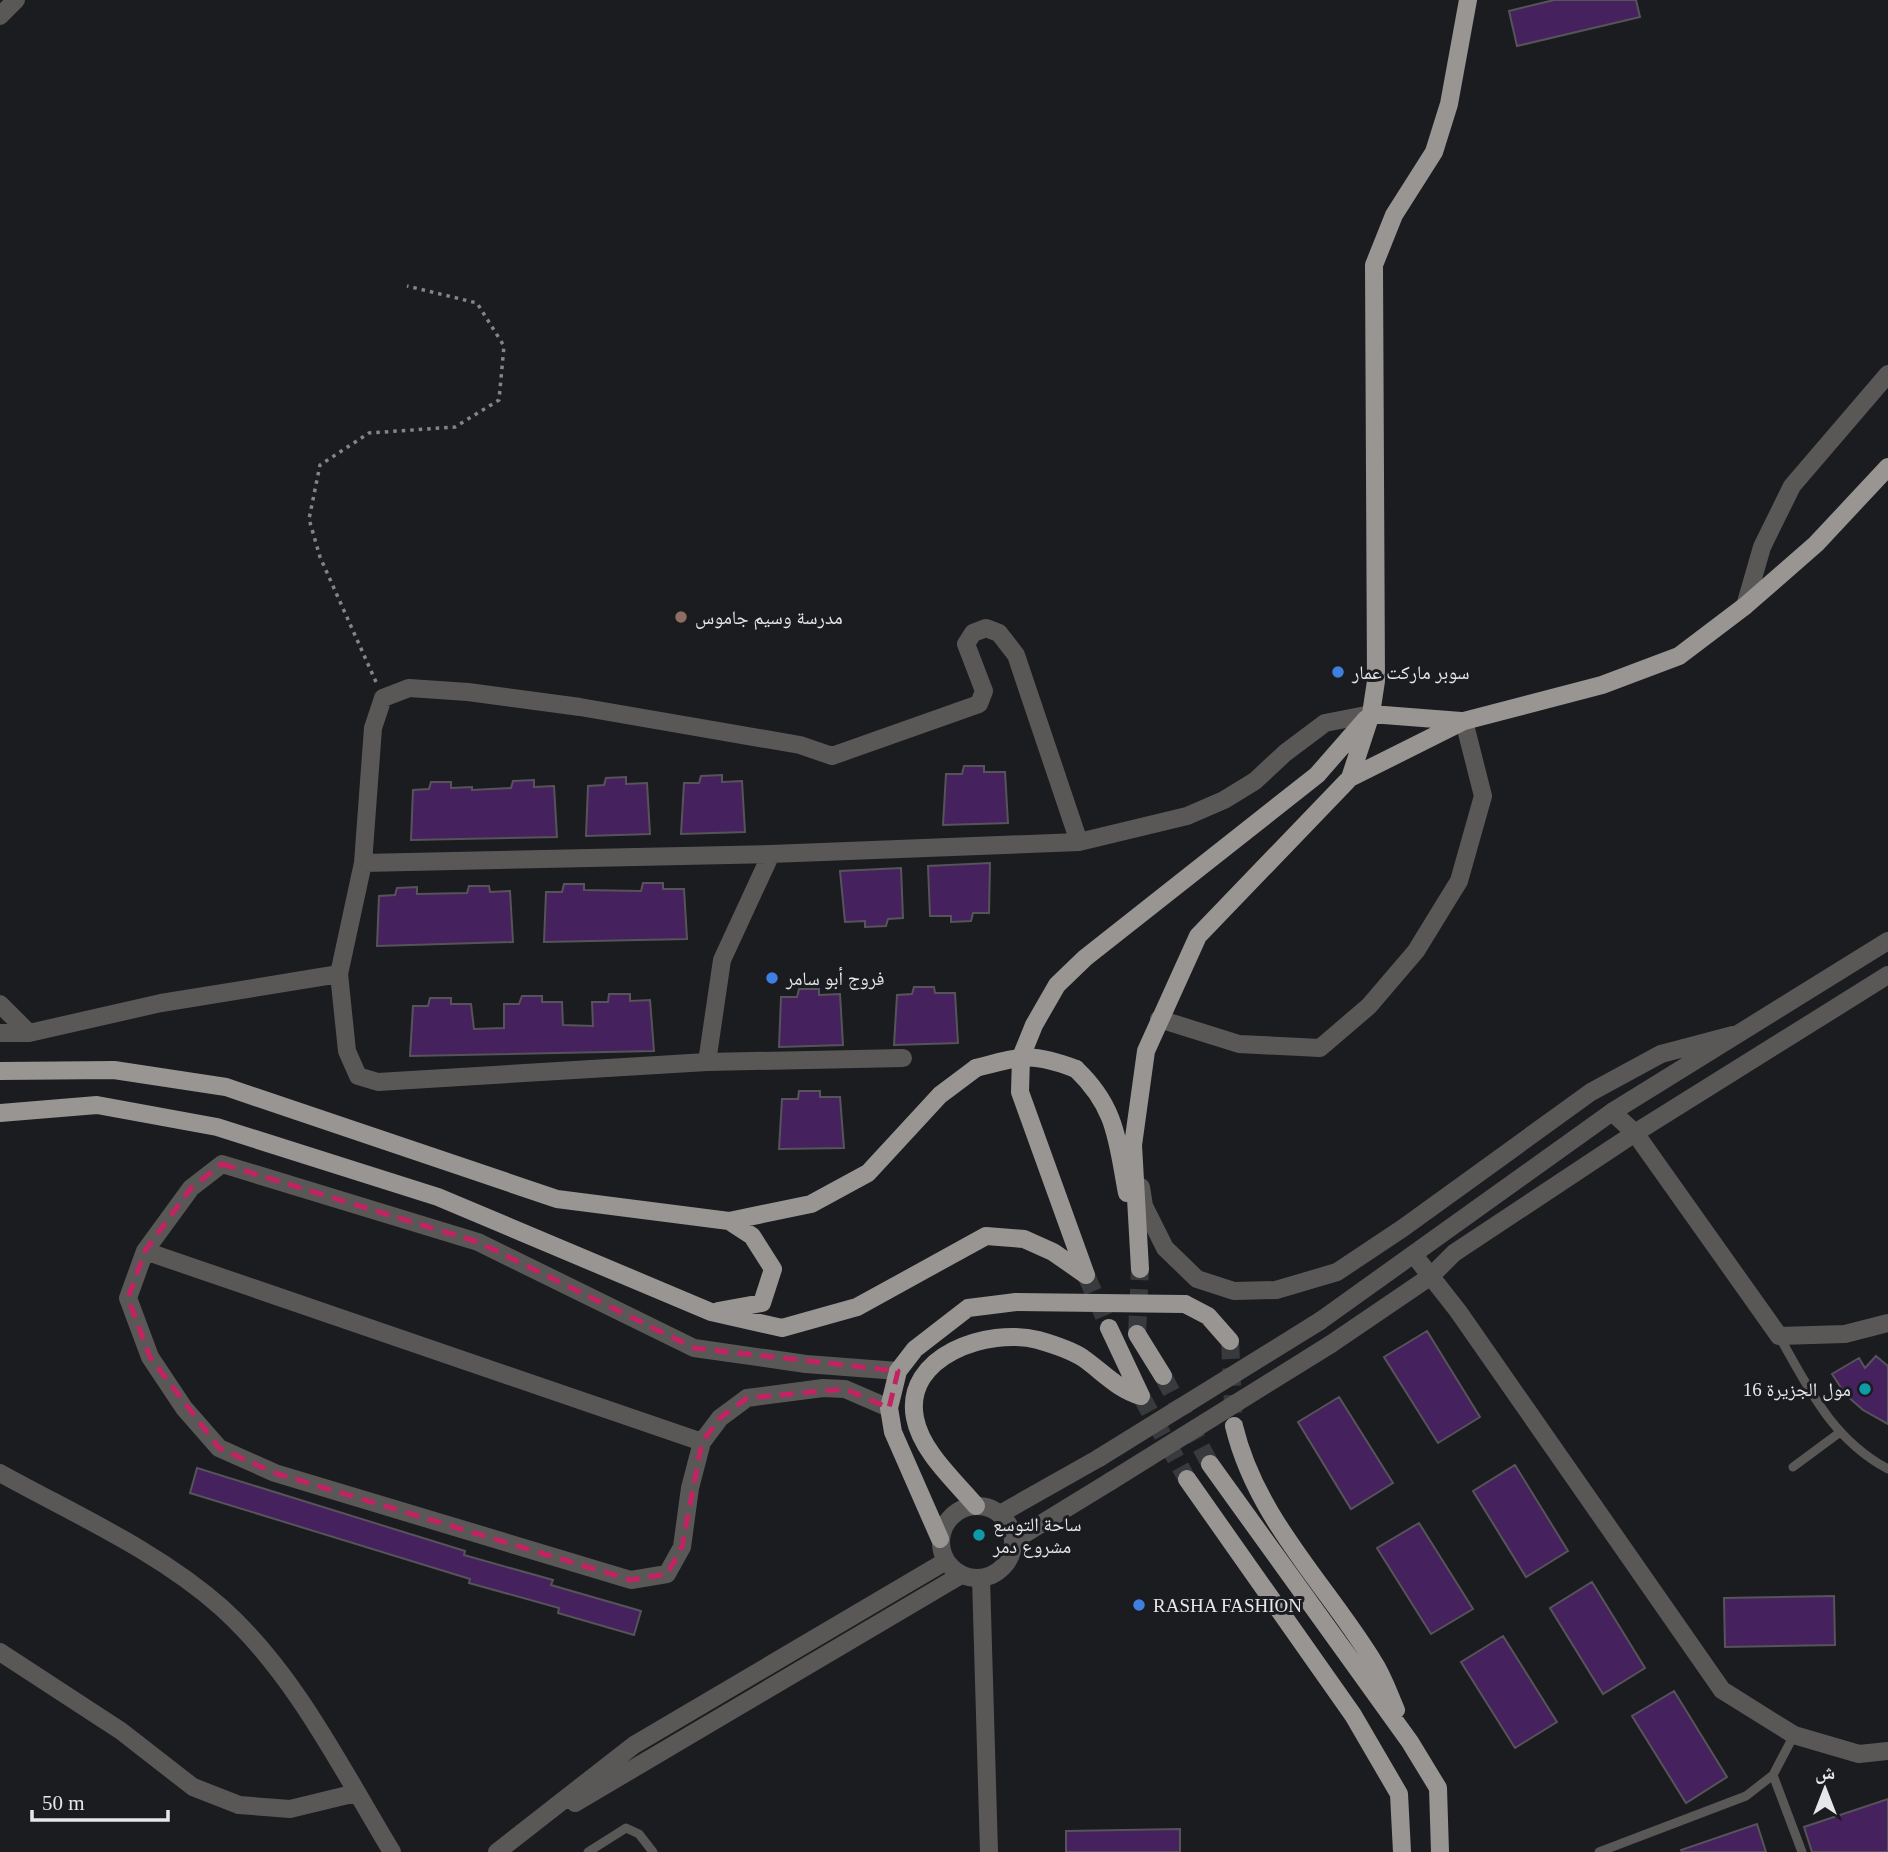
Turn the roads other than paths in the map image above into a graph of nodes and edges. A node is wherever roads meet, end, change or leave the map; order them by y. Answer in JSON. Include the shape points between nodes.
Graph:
{"nodes":[{"id":1,"x":16,"y":0,"type":"edge"},
{"id":2,"x":1468,"y":0,"type":"edge"},
{"id":3,"x":0,"y":16,"type":"edge"},
{"id":4,"x":1888,"y":374,"type":"edge"},
{"id":5,"x":1888,"y":467,"type":"edge"},
{"id":6,"x":1745,"y":606,"type":"junction"},
{"id":7,"x":1371,"y":714,"type":"junction"},
{"id":8,"x":1464,"y":721,"type":"junction"},
{"id":9,"x":1350,"y":778,"type":"junction"},
{"id":10,"x":1079,"y":842,"type":"junction"},
{"id":11,"x":771,"y":854,"type":"junction"},
{"id":12,"x":363,"y":863,"type":"junction"},
{"id":13,"x":1888,"y":941,"type":"edge"},
{"id":14,"x":339,"y":974,"type":"junction"},
{"id":15,"x":1888,"y":975,"type":"edge"},
{"id":16,"x":0,"y":1004,"type":"edge"},
{"id":17,"x":1158,"y":1019,"type":"junction"},
{"id":18,"x":0,"y":1033,"type":"edge"},
{"id":19,"x":29,"y":1033,"type":"junction"},
{"id":20,"x":1733,"y":1035,"type":"junction"},
{"id":21,"x":903,"y":1058,"type":"dead end"},
{"id":22,"x":707,"y":1062,"type":"junction"},
{"id":23,"x":0,"y":1071,"type":"edge"},
{"id":24,"x":1612,"y":1112,"type":"junction"},
{"id":25,"x":0,"y":1113,"type":"edge"},
{"id":26,"x":1636,"y":1133,"type":"junction"},
{"id":27,"x":1133,"y":1145,"type":"junction"},
{"id":28,"x":729,"y":1221,"type":"junction"},
{"id":29,"x":145,"y":1251,"type":"junction"},
{"id":30,"x":1140,"y":1251,"type":"junction"},
{"id":31,"x":1414,"y":1255,"type":"junction"},
{"id":32,"x":1140,"y":1269,"type":"tunnel mouth"},
{"id":33,"x":1431,"y":1276,"type":"junction"},
{"id":34,"x":712,"y":1312,"type":"junction"},
{"id":35,"x":1888,"y":1323,"type":"edge"},
{"id":36,"x":1109,"y":1328,"type":"tunnel mouth"},
{"id":37,"x":1137,"y":1334,"type":"tunnel mouth"},
{"id":38,"x":1779,"y":1336,"type":"junction"},
{"id":39,"x":1230,"y":1341,"type":"tunnel mouth"},
{"id":40,"x":898,"y":1371,"type":"junction"},
{"id":41,"x":1163,"y":1376,"type":"tunnel mouth"},
{"id":42,"x":888,"y":1408,"type":"junction"},
{"id":43,"x":1234,"y":1426,"type":"tunnel mouth"},
{"id":44,"x":1839,"y":1433,"type":"junction"},
{"id":45,"x":702,"y":1442,"type":"junction"},
{"id":46,"x":1210,"y":1464,"type":"tunnel mouth"},
{"id":47,"x":1793,"y":1467,"type":"dead end"},
{"id":48,"x":1888,"y":1469,"type":"edge"},
{"id":49,"x":0,"y":1473,"type":"edge"},
{"id":50,"x":1187,"y":1479,"type":"tunnel mouth"},
{"id":51,"x":976,"y":1506,"type":"junction"},
{"id":52,"x":1000,"y":1514,"type":"junction"},
{"id":53,"x":940,"y":1539,"type":"junction"},
{"id":54,"x":1013,"y":1541,"type":"junction"},
{"id":55,"x":946,"y":1561,"type":"junction"},
{"id":56,"x":961,"y":1574,"type":"junction"},
{"id":57,"x":981,"y":1578,"type":"junction"},
{"id":58,"x":0,"y":1652,"type":"edge"},
{"id":59,"x":1794,"y":1735,"type":"junction"},
{"id":60,"x":1410,"y":1742,"type":"junction"},
{"id":61,"x":1888,"y":1751,"type":"edge"},
{"id":62,"x":1773,"y":1775,"type":"junction"},
{"id":63,"x":356,"y":1793,"type":"junction"},
{"id":64,"x":515,"y":1839,"type":"junction"},
{"id":65,"x":392,"y":1852,"type":"edge"},
{"id":66,"x":497,"y":1852,"type":"edge"},
{"id":67,"x":588,"y":1852,"type":"edge"},
{"id":68,"x":653,"y":1852,"type":"edge"},
{"id":69,"x":989,"y":1852,"type":"edge"},
{"id":70,"x":1402,"y":1852,"type":"edge"},
{"id":71,"x":1440,"y":1852,"type":"edge"},
{"id":72,"x":1599,"y":1852,"type":"edge"},
{"id":73,"x":1802,"y":1852,"type":"edge"}],
"edges":[{"from":1,"to":3,"type":"street"},
{"from":2,"to":7,"type":"main road","via":[[1449,104],[1434,152],[1394,215],[1374,265],[1376,668]]},
{"from":4,"to":6,"type":"street","via":[[1792,486],[1762,547]]},
{"from":5,"to":6,"type":"main road","via":[[1816,544]]},
{"from":6,"to":8,"type":"main road","via":[[1679,656],[1602,685]]},
{"from":7,"to":8,"type":"main road"},
{"from":7,"to":9,"type":"main road"},
{"from":7,"to":10,"type":"street","via":[[1325,723],[1255,781],[1224,800],[1187,816]]},
{"from":7,"to":34,"type":"main road","via":[[1317,775],[1085,958],[1057,985],[1034,1025],[1021,1057],[1020,1092],[1086,1275],[1053,1252],[1024,1240],[986,1236],[857,1307],[782,1328]]},
{"from":8,"to":9,"type":"main road"},
{"from":8,"to":17,"type":"street","via":[[1482,796],[1460,881],[1416,951],[1368,1006],[1320,1048],[1239,1044]]},
{"from":9,"to":17,"type":"main road","via":[[1198,936]]},
{"from":10,"to":11,"type":"street"},
{"from":10,"to":12,"type":"street","via":[[1016,655],[999,633],[986,628],[973,633],[966,644],[984,691],[979,704],[832,755],[773,740],[580,707],[409,688],[383,698],[373,728]]},
{"from":11,"to":12,"type":"street"},
{"from":11,"to":22,"type":"street","via":[[722,960]]},
{"from":12,"to":14,"type":"street"},
{"from":13,"to":20,"type":"street"},
{"from":14,"to":19,"type":"street","via":[[161,1003]]},
{"from":14,"to":22,"type":"street","via":[[348,1051],[358,1076],[378,1083]]},
{"from":15,"to":26,"type":"street"},
{"from":16,"to":19,"type":"street"},
{"from":17,"to":27,"type":"main road","via":[[1146,1051]]},
{"from":18,"to":19,"type":"street"},
{"from":20,"to":24,"type":"street"},
{"from":20,"to":27,"type":"street","via":[[1661,1054],[1591,1092],[1337,1272],[1276,1290],[1234,1292],[1197,1279],[1165,1248],[1144,1206]]},
{"from":21,"to":22,"type":"street"},
{"from":23,"to":28,"type":"main road","via":[[114,1070],[226,1087],[557,1199]]},
{"from":24,"to":26,"type":"street"},
{"from":24,"to":31,"type":"street"},
{"from":25,"to":34,"type":"main road","via":[[97,1105],[217,1127],[438,1197]]},
{"from":26,"to":33,"type":"street","via":[[1454,1253]]},
{"from":26,"to":38,"type":"street"},
{"from":27,"to":30,"type":"main road"},
{"from":28,"to":30,"type":"main road","bridge":true,"via":[[811,1204],[868,1173],[940,1096],[976,1068],[1042,1056],[1076,1069],[1097,1089],[1111,1116]]},
{"from":28,"to":34,"type":"main road","via":[[752,1236],[773,1269],[762,1303]]},
{"from":29,"to":40,"type":"street","via":[[191,1188],[222,1164],[478,1242],[694,1348]]},
{"from":29,"to":45,"type":"street"},
{"from":29,"to":45,"type":"street","via":[[128,1297],[150,1356],[184,1408],[219,1448],[275,1473],[631,1580],[667,1574],[682,1547]]},
{"from":30,"to":32,"type":"main road"},
{"from":31,"to":33,"type":"street"},
{"from":31,"to":52,"type":"street","bridge":true,"via":[[1320,1321]]},
{"from":33,"to":54,"type":"street","bridge":true,"via":[[1331,1344]]},
{"from":33,"to":59,"type":"street","via":[[1722,1690]]},
{"from":35,"to":38,"type":"street","via":[[1845,1334]]},
{"from":36,"to":51,"type":"main road","via":[[1140,1396],[1123,1391],[1081,1357],[1037,1340],[997,1337],[952,1352],[929,1367],[914,1390],[915,1420],[931,1452]]},
{"from":37,"to":41,"type":"main road"},
{"from":38,"to":44,"type":"lane"},
{"from":39,"to":40,"type":"main road","bridge":true,"via":[[1208,1316],[1185,1304],[1016,1302],[968,1307],[915,1349]]},
{"from":40,"to":42,"type":"main road"},
{"from":42,"to":45,"type":"street","via":[[845,1389],[747,1398],[720,1418]]},
{"from":42,"to":53,"type":"main road","via":[[892,1432]]},
{"from":43,"to":60,"type":"main road","via":[[1242,1461],[1255,1485],[1294,1552],[1374,1662]]},
{"from":44,"to":47,"type":"lane"},
{"from":44,"to":48,"type":"lane"},
{"from":46,"to":60,"type":"main road"},
{"from":49,"to":63,"type":"street","via":[[162,1564],[222,1609],[280,1672]]},
{"from":50,"to":70,"type":"main road","via":[[1353,1716],[1399,1794]]},
{"from":51,"to":52,"type":"street"},
{"from":51,"to":53,"type":"street","via":[[966,1507],[948,1520]]},
{"from":52,"to":54,"type":"street"},
{"from":53,"to":55,"type":"street"},
{"from":54,"to":57,"type":"street","via":[[1008,1561]]},
{"from":55,"to":56,"type":"street"},
{"from":55,"to":64,"type":"street","via":[[634,1745]]},
{"from":56,"to":57,"type":"street"},
{"from":56,"to":64,"type":"street"},
{"from":57,"to":69,"type":"street"},
{"from":58,"to":63,"type":"street","via":[[121,1731],[194,1787],[239,1805],[290,1809]]},
{"from":59,"to":61,"type":"street","via":[[1859,1754]]},
{"from":59,"to":62,"type":"lane"},
{"from":60,"to":71,"type":"main road","via":[[1438,1788]]},
{"from":62,"to":72,"type":"lane","via":[[1746,1796]]},
{"from":62,"to":73,"type":"lane"},
{"from":63,"to":65,"type":"street"},
{"from":64,"to":66,"type":"street"},
{"from":67,"to":68,"type":"lane","via":[[626,1828],[639,1834]]}]}
